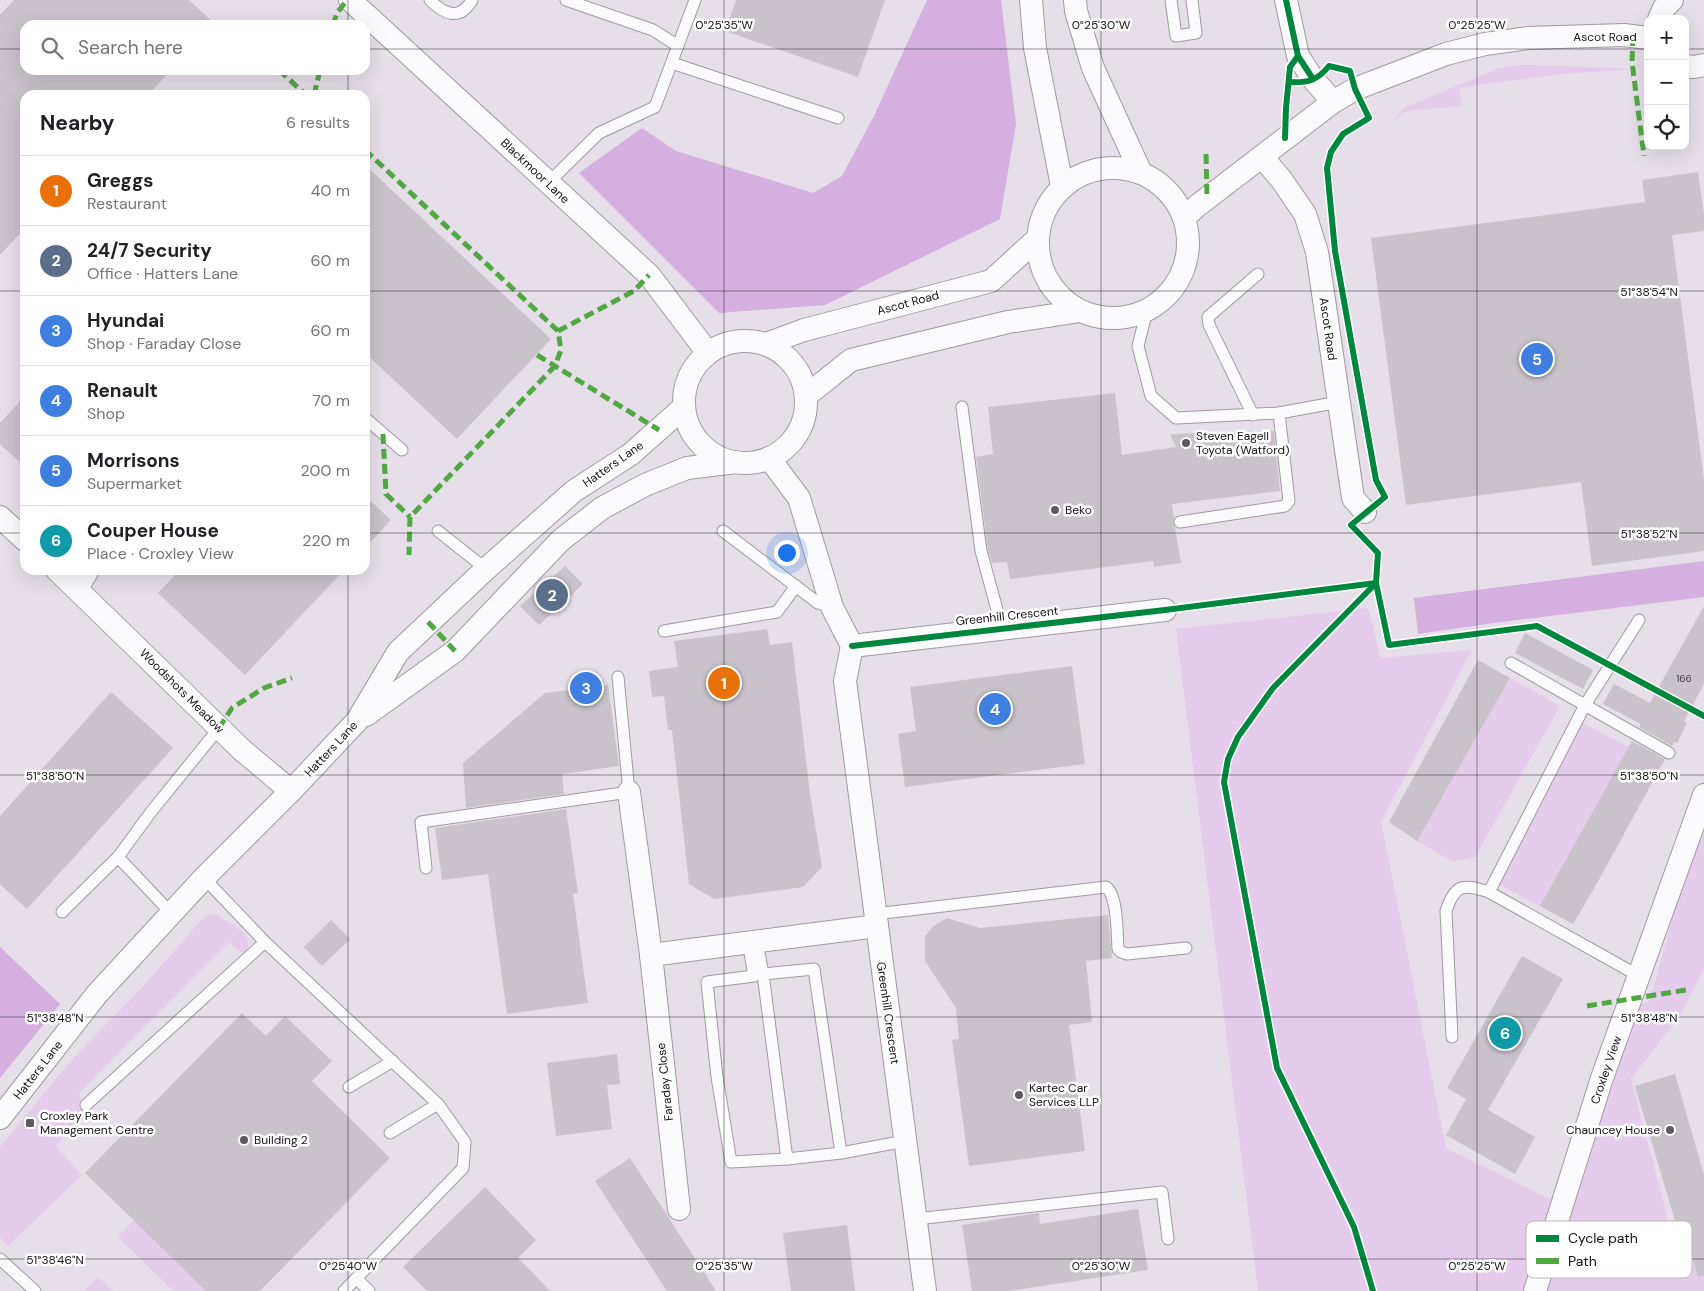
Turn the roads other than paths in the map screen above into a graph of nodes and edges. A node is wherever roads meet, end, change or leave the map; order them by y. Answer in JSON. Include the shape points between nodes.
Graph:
{"nodes":[{"id":1,"x":350,"y":0,"type":"edge"},
{"id":2,"x":430,"y":0,"type":"edge"},
{"id":3,"x":472,"y":0,"type":"edge"},
{"id":4,"x":566,"y":0,"type":"edge"},
{"id":5,"x":695,"y":0,"type":"edge"},
{"id":6,"x":1031,"y":0,"type":"edge"},
{"id":7,"x":1074,"y":0,"type":"edge"},
{"id":8,"x":1171,"y":0,"type":"edge"},
{"id":9,"x":1192,"y":0,"type":"edge"},
{"id":10,"x":1286,"y":0,"type":"edge"},
{"id":11,"x":1672,"y":0,"type":"edge"},
{"id":12,"x":1661,"y":15,"type":"edge"},
{"id":13,"x":1644,"y":38,"type":"edge"},
{"id":14,"x":678,"y":46,"type":"junction"},
{"id":15,"x":672,"y":63,"type":"junction"},
{"id":16,"x":1704,"y":65,"type":"edge"},
{"id":17,"x":1689,"y":66,"type":"edge"},
{"id":18,"x":1333,"y":102,"type":"junction"},
{"id":19,"x":838,"y":118,"type":"dead end"},
{"id":20,"x":1262,"y":157,"type":"junction"},
{"id":21,"x":1142,"y":173,"type":"junction"},
{"id":22,"x":548,"y":183,"type":"junction"},
{"id":23,"x":1062,"y":186,"type":"junction"},
{"id":24,"x":1185,"y":217,"type":"junction"},
{"id":25,"x":1037,"y":239,"type":"junction"},
{"id":26,"x":1258,"y":274,"type":"dead end"},
{"id":27,"x":1147,"y":310,"type":"junction"},
{"id":28,"x":1080,"y":311,"type":"junction"},
{"id":29,"x":766,"y":344,"type":"junction"},
{"id":30,"x":708,"y":352,"type":"junction"},
{"id":31,"x":806,"y":396,"type":"junction"},
{"id":32,"x":1339,"y":402,"type":"junction"},
{"id":33,"x":684,"y":407,"type":"junction"},
{"id":34,"x":962,"y":407,"type":"dead end"},
{"id":35,"x":1279,"y":413,"type":"junction"},
{"id":36,"x":1253,"y":415,"type":"junction"},
{"id":37,"x":370,"y":422,"type":"edge"},
{"id":38,"x":402,"y":450,"type":"dead end"},
{"id":39,"x":769,"y":458,"type":"junction"},
{"id":40,"x":736,"y":462,"type":"junction"},
{"id":41,"x":1365,"y":512,"type":"dead end"},
{"id":42,"x":0,"y":517,"type":"edge"},
{"id":43,"x":1180,"y":522,"type":"dead end"},
{"id":44,"x":438,"y":531,"type":"dead end"},
{"id":45,"x":723,"y":531,"type":"dead end"},
{"id":46,"x":20,"y":535,"type":"edge"},
{"id":47,"x":486,"y":569,"type":"junction"},
{"id":48,"x":82,"y":579,"type":"edge"},
{"id":49,"x":796,"y":586,"type":"junction"},
{"id":50,"x":832,"y":607,"type":"junction"},
{"id":51,"x":1165,"y":610,"type":"dead end"},
{"id":52,"x":1638,"y":620,"type":"dead end"},
{"id":53,"x":1002,"y":628,"type":"junction"},
{"id":54,"x":664,"y":631,"type":"dead end"},
{"id":55,"x":852,"y":646,"type":"junction"},
{"id":56,"x":1511,"y":663,"type":"dead end"},
{"id":57,"x":618,"y":677,"type":"dead end"},
{"id":58,"x":1585,"y":705,"type":"junction"},
{"id":59,"x":358,"y":721,"type":"junction"},
{"id":60,"x":219,"y":728,"type":"junction"},
{"id":61,"x":1669,"y":753,"type":"dead end"},
{"id":62,"x":291,"y":791,"type":"junction"},
{"id":63,"x":629,"y":792,"type":"junction"},
{"id":64,"x":1704,"y":795,"type":"edge"},
{"id":65,"x":118,"y":856,"type":"junction"},
{"id":66,"x":426,"y":868,"type":"dead end"},
{"id":67,"x":204,"y":878,"type":"junction"},
{"id":68,"x":1489,"y":892,"type":"junction"},
{"id":69,"x":62,"y":912,"type":"dead end"},
{"id":70,"x":171,"y":913,"type":"junction"},
{"id":71,"x":876,"y":920,"type":"junction"},
{"id":72,"x":265,"y":942,"type":"junction"},
{"id":73,"x":752,"y":942,"type":"junction"},
{"id":74,"x":1186,"y":948,"type":"dead end"},
{"id":75,"x":651,"y":955,"type":"junction"},
{"id":76,"x":758,"y":975,"type":"junction"},
{"id":77,"x":1638,"y":976,"type":"junction"},
{"id":78,"x":1452,"y":1037,"type":"dead end"},
{"id":79,"x":393,"y":1061,"type":"junction"},
{"id":80,"x":349,"y":1087,"type":"dead end"},
{"id":81,"x":438,"y":1104,"type":"junction"},
{"id":82,"x":86,"y":1105,"type":"dead end"},
{"id":83,"x":0,"y":1118,"type":"edge"},
{"id":84,"x":390,"y":1133,"type":"dead end"},
{"id":85,"x":905,"y":1141,"type":"junction"},
{"id":86,"x":841,"y":1153,"type":"junction"},
{"id":87,"x":787,"y":1159,"type":"junction"},
{"id":88,"x":679,"y":1209,"type":"dead end"},
{"id":89,"x":916,"y":1219,"type":"junction"},
{"id":90,"x":1557,"y":1221,"type":"edge"},
{"id":91,"x":1168,"y":1239,"type":"dead end"},
{"id":92,"x":0,"y":1259,"type":"edge"},
{"id":93,"x":1539,"y":1278,"type":"edge"},
{"id":94,"x":357,"y":1279,"type":"junction"},
{"id":95,"x":35,"y":1291,"type":"edge"},
{"id":96,"x":344,"y":1291,"type":"edge"},
{"id":97,"x":369,"y":1291,"type":"edge"},
{"id":98,"x":925,"y":1291,"type":"edge"},
{"id":99,"x":1535,"y":1291,"type":"edge"}],
"edges":[{"from":1,"to":22,"type":"street","name":"Blackmoor Lane"},
{"from":2,"to":3,"type":"lane","via":[[438,8],[460,14]]},
{"from":4,"to":14,"type":"lane","via":[[653,30]]},
{"from":5,"to":14,"type":"lane"},
{"from":6,"to":23,"type":"street","via":[[1035,48]]},
{"from":7,"to":21,"type":"street","via":[[1093,68]]},
{"from":8,"to":9,"type":"lane","via":[[1176,36],[1196,33]]},
{"from":10,"to":18,"type":"street","via":[[1298,56]]},
{"from":11,"to":12,"type":"street"},
{"from":13,"to":18,"type":"street","name":"Ascot Road","via":[[1624,35],[1528,38],[1485,44],[1446,54],[1355,89]]},
{"from":14,"to":15,"type":"lane"},
{"from":15,"to":19,"type":"lane"},
{"from":15,"to":22,"type":"lane","via":[[655,107],[599,132]]},
{"from":16,"to":17,"type":"street"},
{"from":18,"to":20,"type":"street","name":"Ascot Road"},
{"from":20,"to":24,"type":"street","name":"Ascot Road"},
{"from":20,"to":32,"type":"street","name":"Ascot Road","via":[[1305,214],[1317,252]]},
{"from":21,"to":23,"type":"street","via":[[1125,168],[1098,169]]},
{"from":21,"to":24,"type":"street","via":[[1164,187]]},
{"from":22,"to":30,"type":"street","name":"Blackmoor Lane","via":[[649,275]]},
{"from":23,"to":25,"type":"street","via":[[1043,213]]},
{"from":24,"to":27,"type":"street","via":[[1188,253],[1180,278],[1168,294]]},
{"from":25,"to":28,"type":"street","via":[[1039,260],[1049,284],[1058,296]]},
{"from":25,"to":29,"type":"street","name":"Ascot Road","via":[[990,281],[804,330]]},
{"from":26,"to":36,"type":"lane","via":[[1208,317]]},
{"from":27,"to":28,"type":"street","via":[[1123,318],[1096,317]]},
{"from":27,"to":36,"type":"lane","via":[[1138,346],[1151,396],[1176,418]]},
{"from":28,"to":31,"type":"street","via":[[1008,322],[851,360]]},
{"from":29,"to":30,"type":"street","via":[[738,341]]},
{"from":29,"to":31,"type":"street","via":[[793,364],[802,379]]},
{"from":30,"to":33,"type":"street","via":[[686,382]]},
{"from":31,"to":39,"type":"street","via":[[805,415],[798,433],[785,448]]},
{"from":32,"to":35,"type":"lane"},
{"from":32,"to":41,"type":"street","name":"Ascot Road","via":[[1353,498]]},
{"from":33,"to":40,"type":"street","via":[[693,435],[704,448],[719,458]]},
{"from":33,"to":47,"type":"street","name":"Hatters Lane","via":[[631,454],[574,491]]},
{"from":34,"to":53,"type":"lane","via":[[980,551]]},
{"from":35,"to":36,"type":"lane"},
{"from":35,"to":43,"type":"lane","via":[[1290,501],[1285,506]]},
{"from":37,"to":38,"type":"lane"},
{"from":39,"to":40,"type":"street"},
{"from":39,"to":50,"type":"street","via":[[799,498]]},
{"from":40,"to":59,"type":"street","via":[[687,468],[645,485],[602,508],[561,540],[455,651]]},
{"from":42,"to":46,"type":"street"},
{"from":44,"to":47,"type":"lane"},
{"from":45,"to":49,"type":"lane"},
{"from":47,"to":59,"type":"street","name":"Hatters Lane","via":[[398,652]]},
{"from":48,"to":60,"type":"street","name":"Woodshots Meadow"},
{"from":49,"to":50,"type":"lane","via":[[818,603]]},
{"from":49,"to":54,"type":"lane","via":[[777,612]]},
{"from":50,"to":55,"type":"street"},
{"from":51,"to":53,"type":"street","name":"Greenhill Crescent"},
{"from":52,"to":58,"type":"lane"},
{"from":53,"to":55,"type":"street","name":"Greenhill Crescent"},
{"from":55,"to":71,"type":"street","name":"Greenhill Crescent","via":[[845,680]]},
{"from":56,"to":58,"type":"lane"},
{"from":57,"to":63,"type":"lane"},
{"from":58,"to":61,"type":"lane"},
{"from":58,"to":68,"type":"lane"},
{"from":59,"to":62,"type":"street","name":"Hatters Lane"},
{"from":60,"to":62,"type":"street","name":"Woodshots Meadow"},
{"from":60,"to":65,"type":"lane"},
{"from":62,"to":67,"type":"street","name":"Hatters Lane"},
{"from":63,"to":66,"type":"lane","via":[[421,822]]},
{"from":63,"to":75,"type":"street","name":"Faraday Close"},
{"from":64,"to":77,"type":"street","name":"Croxley View"},
{"from":65,"to":69,"type":"lane"},
{"from":65,"to":70,"type":"lane"},
{"from":67,"to":70,"type":"street","name":"Hatters Lane"},
{"from":67,"to":72,"type":"lane"},
{"from":68,"to":77,"type":"lane"},
{"from":68,"to":78,"type":"lane","via":[[1470,886],[1458,889],[1446,911]]},
{"from":70,"to":83,"type":"street","name":"Hatters Lane","via":[[97,994]]},
{"from":71,"to":73,"type":"street"},
{"from":71,"to":74,"type":"lane","via":[[1106,887],[1114,905],[1118,949],[1121,952]]},
{"from":71,"to":85,"type":"street","name":"Greenhill Crescent"},
{"from":72,"to":79,"type":"lane"},
{"from":72,"to":82,"type":"lane"},
{"from":73,"to":75,"type":"street"},
{"from":73,"to":76,"type":"lane"},
{"from":75,"to":88,"type":"street","name":"Faraday Close"},
{"from":76,"to":86,"type":"lane","via":[[814,969]]},
{"from":76,"to":87,"type":"lane"},
{"from":76,"to":87,"type":"lane","via":[[706,982],[717,1077],[732,1162]]},
{"from":77,"to":90,"type":"street","name":"Croxley View"},
{"from":79,"to":80,"type":"lane"},
{"from":79,"to":81,"type":"lane"},
{"from":81,"to":84,"type":"lane"},
{"from":81,"to":94,"type":"lane","via":[[465,1142],[463,1168]]},
{"from":85,"to":86,"type":"lane"},
{"from":85,"to":89,"type":"street","name":"Greenhill Crescent"},
{"from":86,"to":87,"type":"lane"},
{"from":89,"to":91,"type":"lane","via":[[1162,1192]]},
{"from":89,"to":98,"type":"street","name":"Greenhill Crescent"},
{"from":92,"to":95,"type":"lane"},
{"from":93,"to":99,"type":"street","name":"Croxley View"},
{"from":94,"to":96,"type":"lane"},
{"from":94,"to":97,"type":"lane"}]}
